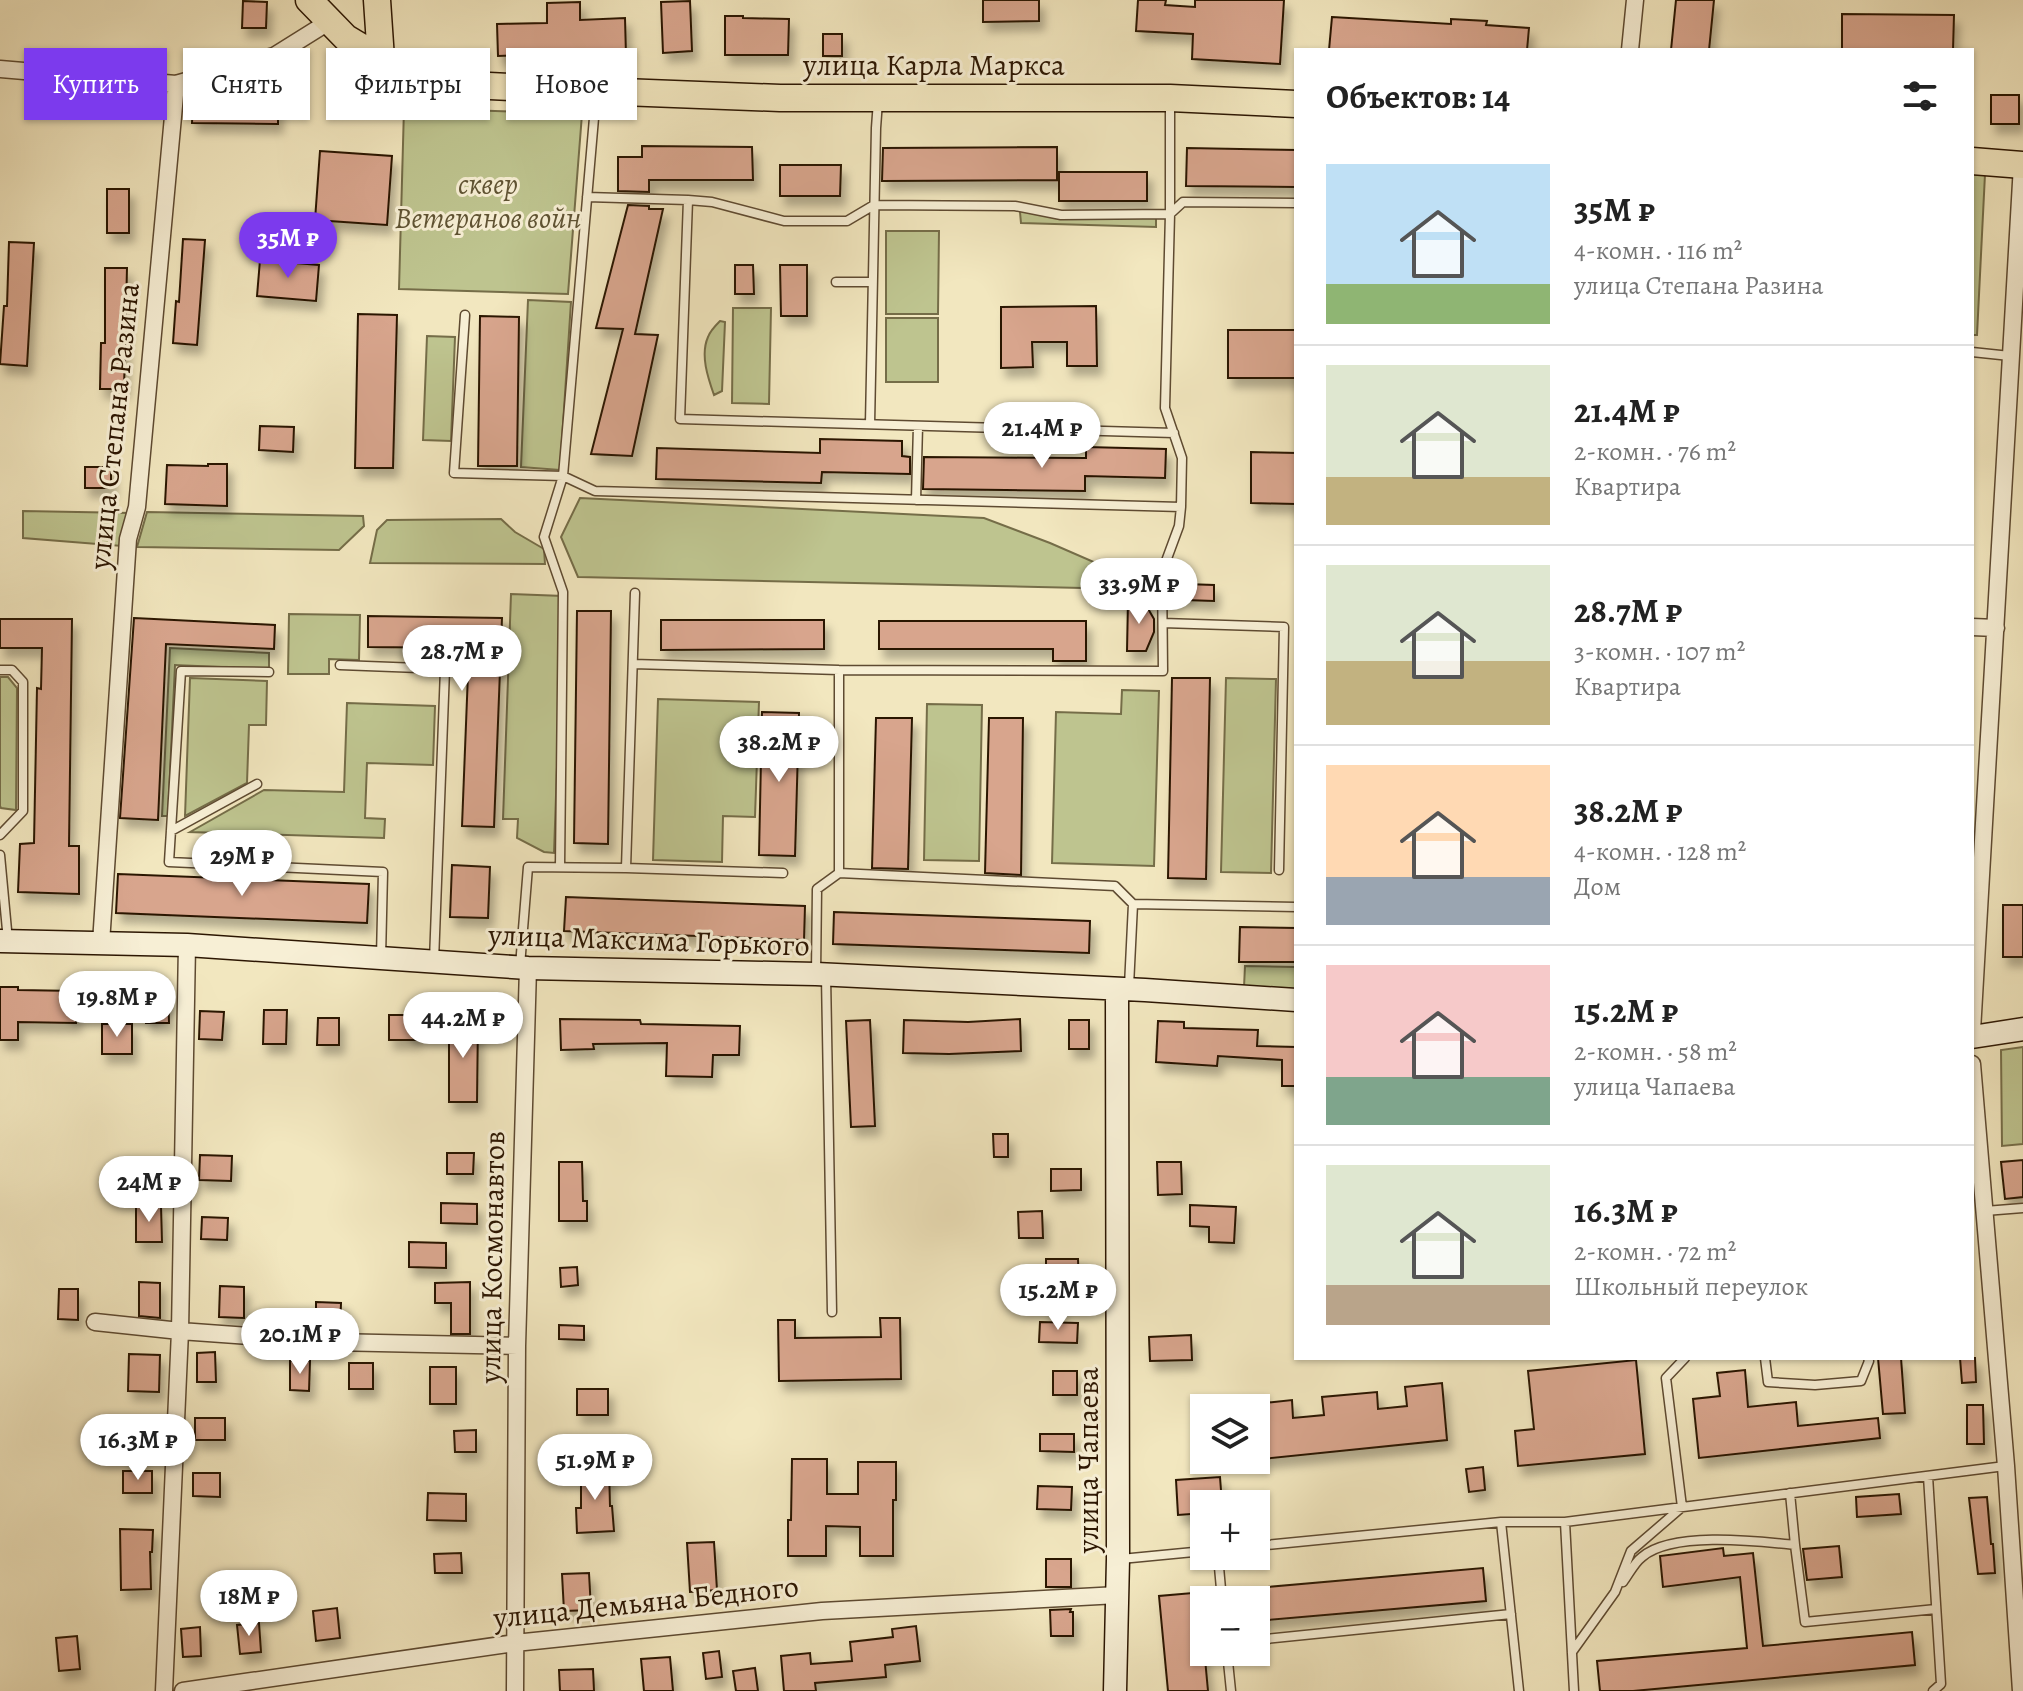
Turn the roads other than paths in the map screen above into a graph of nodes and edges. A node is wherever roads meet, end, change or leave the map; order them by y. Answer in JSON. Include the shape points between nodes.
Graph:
{"nodes":[{"id":1,"x":309,"y":0,"type":"edge"},
{"id":2,"x":377,"y":0,"type":"edge"},
{"id":3,"x":1635,"y":0,"type":"edge"},
{"id":4,"x":330,"y":21,"type":"junction"},
{"id":5,"x":363,"y":48,"type":"edge"},
{"id":6,"x":380,"y":48,"type":"edge"},
{"id":7,"x":1630,"y":48,"type":"edge"},
{"id":8,"x":0,"y":69,"type":"edge"},
{"id":9,"x":176,"y":84,"type":"junction"},
{"id":10,"x":637,"y":93,"type":"edge"},
{"id":11,"x":878,"y":97,"type":"junction"},
{"id":12,"x":1170,"y":98,"type":"junction"},
{"id":13,"x":1294,"y":104,"type":"edge"},
{"id":14,"x":594,"y":120,"type":"edge"},
{"id":15,"x":1974,"y":161,"type":"edge"},
{"id":16,"x":2022,"y":165,"type":"edge"},
{"id":17,"x":587,"y":197,"type":"junction"},
{"id":18,"x":688,"y":200,"type":"junction"},
{"id":19,"x":1294,"y":203,"type":"edge"},
{"id":20,"x":874,"y":205,"type":"junction"},
{"id":21,"x":1170,"y":214,"type":"junction"},
{"id":22,"x":836,"y":282,"type":"dead end"},
{"id":23,"x":872,"y":282,"type":"junction"},
{"id":24,"x":465,"y":315,"type":"dead end"},
{"id":25,"x":1974,"y":355,"type":"edge"},
{"id":26,"x":2011,"y":356,"type":"junction"},
{"id":27,"x":870,"y":424,"type":"junction"},
{"id":28,"x":918,"y":426,"type":"junction"},
{"id":29,"x":1174,"y":433,"type":"junction"},
{"id":30,"x":563,"y":476,"type":"junction"},
{"id":31,"x":916,"y":500,"type":"junction"},
{"id":32,"x":1181,"y":507,"type":"junction"},
{"id":33,"x":635,"y":593,"type":"dead end"},
{"id":34,"x":1163,"y":623,"type":"junction"},
{"id":35,"x":1974,"y":627,"type":"edge"},
{"id":36,"x":1996,"y":628,"type":"junction"},
{"id":37,"x":633,"y":664,"type":"junction"},
{"id":38,"x":340,"y":665,"type":"dead end"},
{"id":39,"x":0,"y":670,"type":"edge"},
{"id":40,"x":839,"y":670,"type":"junction"},
{"id":41,"x":269,"y":672,"type":"dead end"},
{"id":42,"x":257,"y":784,"type":"dead end"},
{"id":43,"x":171,"y":831,"type":"junction"},
{"id":44,"x":0,"y":835,"type":"edge"},
{"id":45,"x":0,"y":855,"type":"edge"},
{"id":46,"x":560,"y":867,"type":"junction"},
{"id":47,"x":626,"y":868,"type":"junction"},
{"id":48,"x":1279,"y":870,"type":"dead end"},
{"id":49,"x":783,"y":873,"type":"dead end"},
{"id":50,"x":839,"y":873,"type":"junction"},
{"id":51,"x":1133,"y":904,"type":"junction"},
{"id":52,"x":1294,"y":907,"type":"edge"},
{"id":53,"x":4,"y":942,"type":"edge"},
{"id":54,"x":101,"y":943,"type":"junction"},
{"id":55,"x":187,"y":945,"type":"junction"},
{"id":56,"x":381,"y":958,"type":"junction"},
{"id":57,"x":434,"y":962,"type":"junction"},
{"id":58,"x":524,"y":968,"type":"junction"},
{"id":59,"x":821,"y":975,"type":"junction"},
{"id":60,"x":1123,"y":990,"type":"junction"},
{"id":61,"x":1294,"y":1000,"type":"edge"},
{"id":62,"x":1974,"y":1000,"type":"edge"},
{"id":63,"x":2023,"y":1029,"type":"edge"},
{"id":64,"x":1974,"y":1034,"type":"edge"},
{"id":65,"x":1974,"y":1087,"type":"edge"},
{"id":66,"x":2023,"y":1208,"type":"edge"},
{"id":67,"x":1985,"y":1211,"type":"junction"},
{"id":68,"x":832,"y":1312,"type":"dead end"},
{"id":69,"x":95,"y":1322,"type":"dead end"},
{"id":70,"x":180,"y":1331,"type":"junction"},
{"id":71,"x":517,"y":1346,"type":"junction"},
{"id":72,"x":1683,"y":1360,"type":"edge"},
{"id":73,"x":1765,"y":1360,"type":"edge"},
{"id":74,"x":1869,"y":1360,"type":"edge"},
{"id":75,"x":2006,"y":1466,"type":"junction"},
{"id":76,"x":1928,"y":1476,"type":"junction"},
{"id":77,"x":1790,"y":1493,"type":"junction"},
{"id":78,"x":1682,"y":1507,"type":"junction"},
{"id":79,"x":1501,"y":1522,"type":"junction"},
{"id":80,"x":1565,"y":1522,"type":"junction"},
{"id":81,"x":1270,"y":1545,"type":"edge"},
{"id":82,"x":1795,"y":1545,"type":"junction"},
{"id":83,"x":1190,"y":1552,"type":"edge"},
{"id":84,"x":1118,"y":1559,"type":"junction"},
{"id":85,"x":1615,"y":1592,"type":"junction"},
{"id":86,"x":1118,"y":1595,"type":"junction"},
{"id":87,"x":1936,"y":1609,"type":"junction"},
{"id":88,"x":1511,"y":1614,"type":"junction"},
{"id":89,"x":1270,"y":1639,"type":"edge"},
{"id":90,"x":515,"y":1643,"type":"junction"},
{"id":91,"x":1572,"y":1652,"type":"junction"},
{"id":92,"x":1228,"y":1666,"type":"edge"},
{"id":93,"x":164,"y":1691,"type":"edge"},
{"id":94,"x":183,"y":1691,"type":"edge"},
{"id":95,"x":515,"y":1691,"type":"edge"},
{"id":96,"x":1115,"y":1691,"type":"edge"},
{"id":97,"x":1231,"y":1691,"type":"edge"},
{"id":98,"x":1519,"y":1691,"type":"edge"},
{"id":99,"x":1574,"y":1691,"type":"edge"},
{"id":100,"x":1933,"y":1691,"type":"edge"},
{"id":101,"x":2021,"y":1691,"type":"edge"}],
"edges":[{"from":1,"to":4,"type":"main road","name":"улица Карла Маркса"},
{"from":2,"to":6,"type":"main road"},
{"from":3,"to":7,"type":"street"},
{"from":4,"to":5,"type":"main road","name":"улица Карла Маркса"},
{"from":4,"to":9,"type":"street","via":[[274,56]]},
{"from":8,"to":9,"type":"street"},
{"from":9,"to":54,"type":"street","name":"улица Степана Разина","via":[[137,507],[128,539]]},
{"from":10,"to":11,"type":"main road","name":"улица Карла Маркса"},
{"from":11,"to":12,"type":"main road","name":"улица Карла Маркса"},
{"from":11,"to":20,"type":"lane"},
{"from":12,"to":13,"type":"main road","name":"улица Карла Маркса"},
{"from":12,"to":21,"type":"lane"},
{"from":14,"to":17,"type":"lane"},
{"from":15,"to":16,"type":"main road"},
{"from":16,"to":26,"type":"street"},
{"from":17,"to":18,"type":"lane"},
{"from":17,"to":30,"type":"lane"},
{"from":18,"to":20,"type":"lane","via":[[784,221],[847,221]]},
{"from":18,"to":27,"type":"lane","via":[[680,419]]},
{"from":19,"to":21,"type":"lane","via":[[1183,202]]},
{"from":20,"to":21,"type":"lane","via":[[1015,206],[1061,215]]},
{"from":20,"to":23,"type":"lane"},
{"from":21,"to":29,"type":"lane","via":[[1165,408]]},
{"from":22,"to":23,"type":"lane"},
{"from":23,"to":27,"type":"lane"},
{"from":24,"to":30,"type":"lane","via":[[454,473]]},
{"from":25,"to":26,"type":"lane"},
{"from":26,"to":36,"type":"street"},
{"from":27,"to":28,"type":"lane"},
{"from":28,"to":29,"type":"lane"},
{"from":28,"to":31,"type":"lane"},
{"from":29,"to":32,"type":"lane","via":[[1182,458]]},
{"from":30,"to":31,"type":"lane","via":[[595,491]]},
{"from":30,"to":46,"type":"lane","via":[[544,537],[563,592]]},
{"from":31,"to":32,"type":"lane"},
{"from":32,"to":34,"type":"lane","via":[[1162,572]]},
{"from":33,"to":37,"type":"lane"},
{"from":34,"to":40,"type":"lane","via":[[1163,671]]},
{"from":34,"to":48,"type":"lane","via":[[1284,627]]},
{"from":35,"to":36,"type":"street"},
{"from":36,"to":62,"type":"street"},
{"from":37,"to":40,"type":"lane"},
{"from":37,"to":47,"type":"lane"},
{"from":38,"to":57,"type":"lane","via":[[445,669]]},
{"from":39,"to":44,"type":"lane","via":[[12,670],[23,682],[23,811]]},
{"from":40,"to":50,"type":"lane"},
{"from":41,"to":43,"type":"lane","via":[[181,671]]},
{"from":42,"to":43,"type":"lane"},
{"from":43,"to":56,"type":"lane","via":[[169,862],[383,872]]},
{"from":45,"to":53,"type":"lane"},
{"from":46,"to":47,"type":"lane"},
{"from":46,"to":58,"type":"lane","via":[[528,867]]},
{"from":47,"to":49,"type":"lane"},
{"from":50,"to":51,"type":"lane","via":[[1115,886]]},
{"from":50,"to":59,"type":"lane","via":[[817,889]]},
{"from":51,"to":52,"type":"lane"},
{"from":51,"to":60,"type":"lane"},
{"from":53,"to":54,"type":"street","name":"улица Максима Горького"},
{"from":54,"to":55,"type":"street","name":"улица Максима Горького"},
{"from":55,"to":56,"type":"street","name":"улица Максима Горького"},
{"from":55,"to":70,"type":"street"},
{"from":56,"to":57,"type":"street","name":"улица Максима Горького"},
{"from":57,"to":58,"type":"street","name":"улица Максима Горького"},
{"from":58,"to":59,"type":"street","name":"улица Максима Горького"},
{"from":58,"to":71,"type":"street","name":"улица Космонавтов"},
{"from":59,"to":60,"type":"street","name":"улица Максима Горького"},
{"from":59,"to":68,"type":"lane"},
{"from":60,"to":61,"type":"street","name":"улица Максима Горького"},
{"from":60,"to":84,"type":"street","name":"улица Чапаева"},
{"from":63,"to":64,"type":"street"},
{"from":65,"to":67,"type":"street"},
{"from":66,"to":67,"type":"lane"},
{"from":67,"to":75,"type":"street"},
{"from":69,"to":70,"type":"street"},
{"from":70,"to":71,"type":"street","via":[[331,1342]]},
{"from":70,"to":93,"type":"street"},
{"from":71,"to":90,"type":"street","name":"улица Космонавтов"},
{"from":72,"to":78,"type":"lane","via":[[1666,1378]]},
{"from":73,"to":74,"type":"lane","via":[[1768,1382],[1815,1385],[1861,1381]]},
{"from":75,"to":76,"type":"lane"},
{"from":75,"to":101,"type":"street"},
{"from":76,"to":77,"type":"lane"},
{"from":76,"to":87,"type":"lane"},
{"from":77,"to":78,"type":"lane"},
{"from":77,"to":82,"type":"lane"},
{"from":78,"to":80,"type":"lane"},
{"from":78,"to":85,"type":"lane","via":[[1631,1551]]},
{"from":79,"to":80,"type":"lane"},
{"from":79,"to":81,"type":"lane"},
{"from":79,"to":88,"type":"lane"},
{"from":80,"to":91,"type":"lane"},
{"from":82,"to":85,"type":"lane","via":[[1736,1539],[1671,1543],[1642,1557]]},
{"from":82,"to":87,"type":"lane","via":[[1805,1622]]},
{"from":83,"to":84,"type":"lane"},
{"from":84,"to":86,"type":"street","name":"улица Чапаева"},
{"from":85,"to":91,"type":"lane"},
{"from":86,"to":90,"type":"street","name":"улица Демьяна Бедного","via":[[822,1611]]},
{"from":86,"to":96,"type":"street","name":"улица Чапаева"},
{"from":87,"to":100,"type":"lane","via":[[1941,1684]]},
{"from":88,"to":89,"type":"lane"},
{"from":88,"to":98,"type":"lane"},
{"from":90,"to":94,"type":"street","name":"улица Демьяна Бедного"},
{"from":90,"to":95,"type":"street","name":"улица Космонавтов"},
{"from":91,"to":99,"type":"lane"},
{"from":92,"to":97,"type":"lane"}]}
